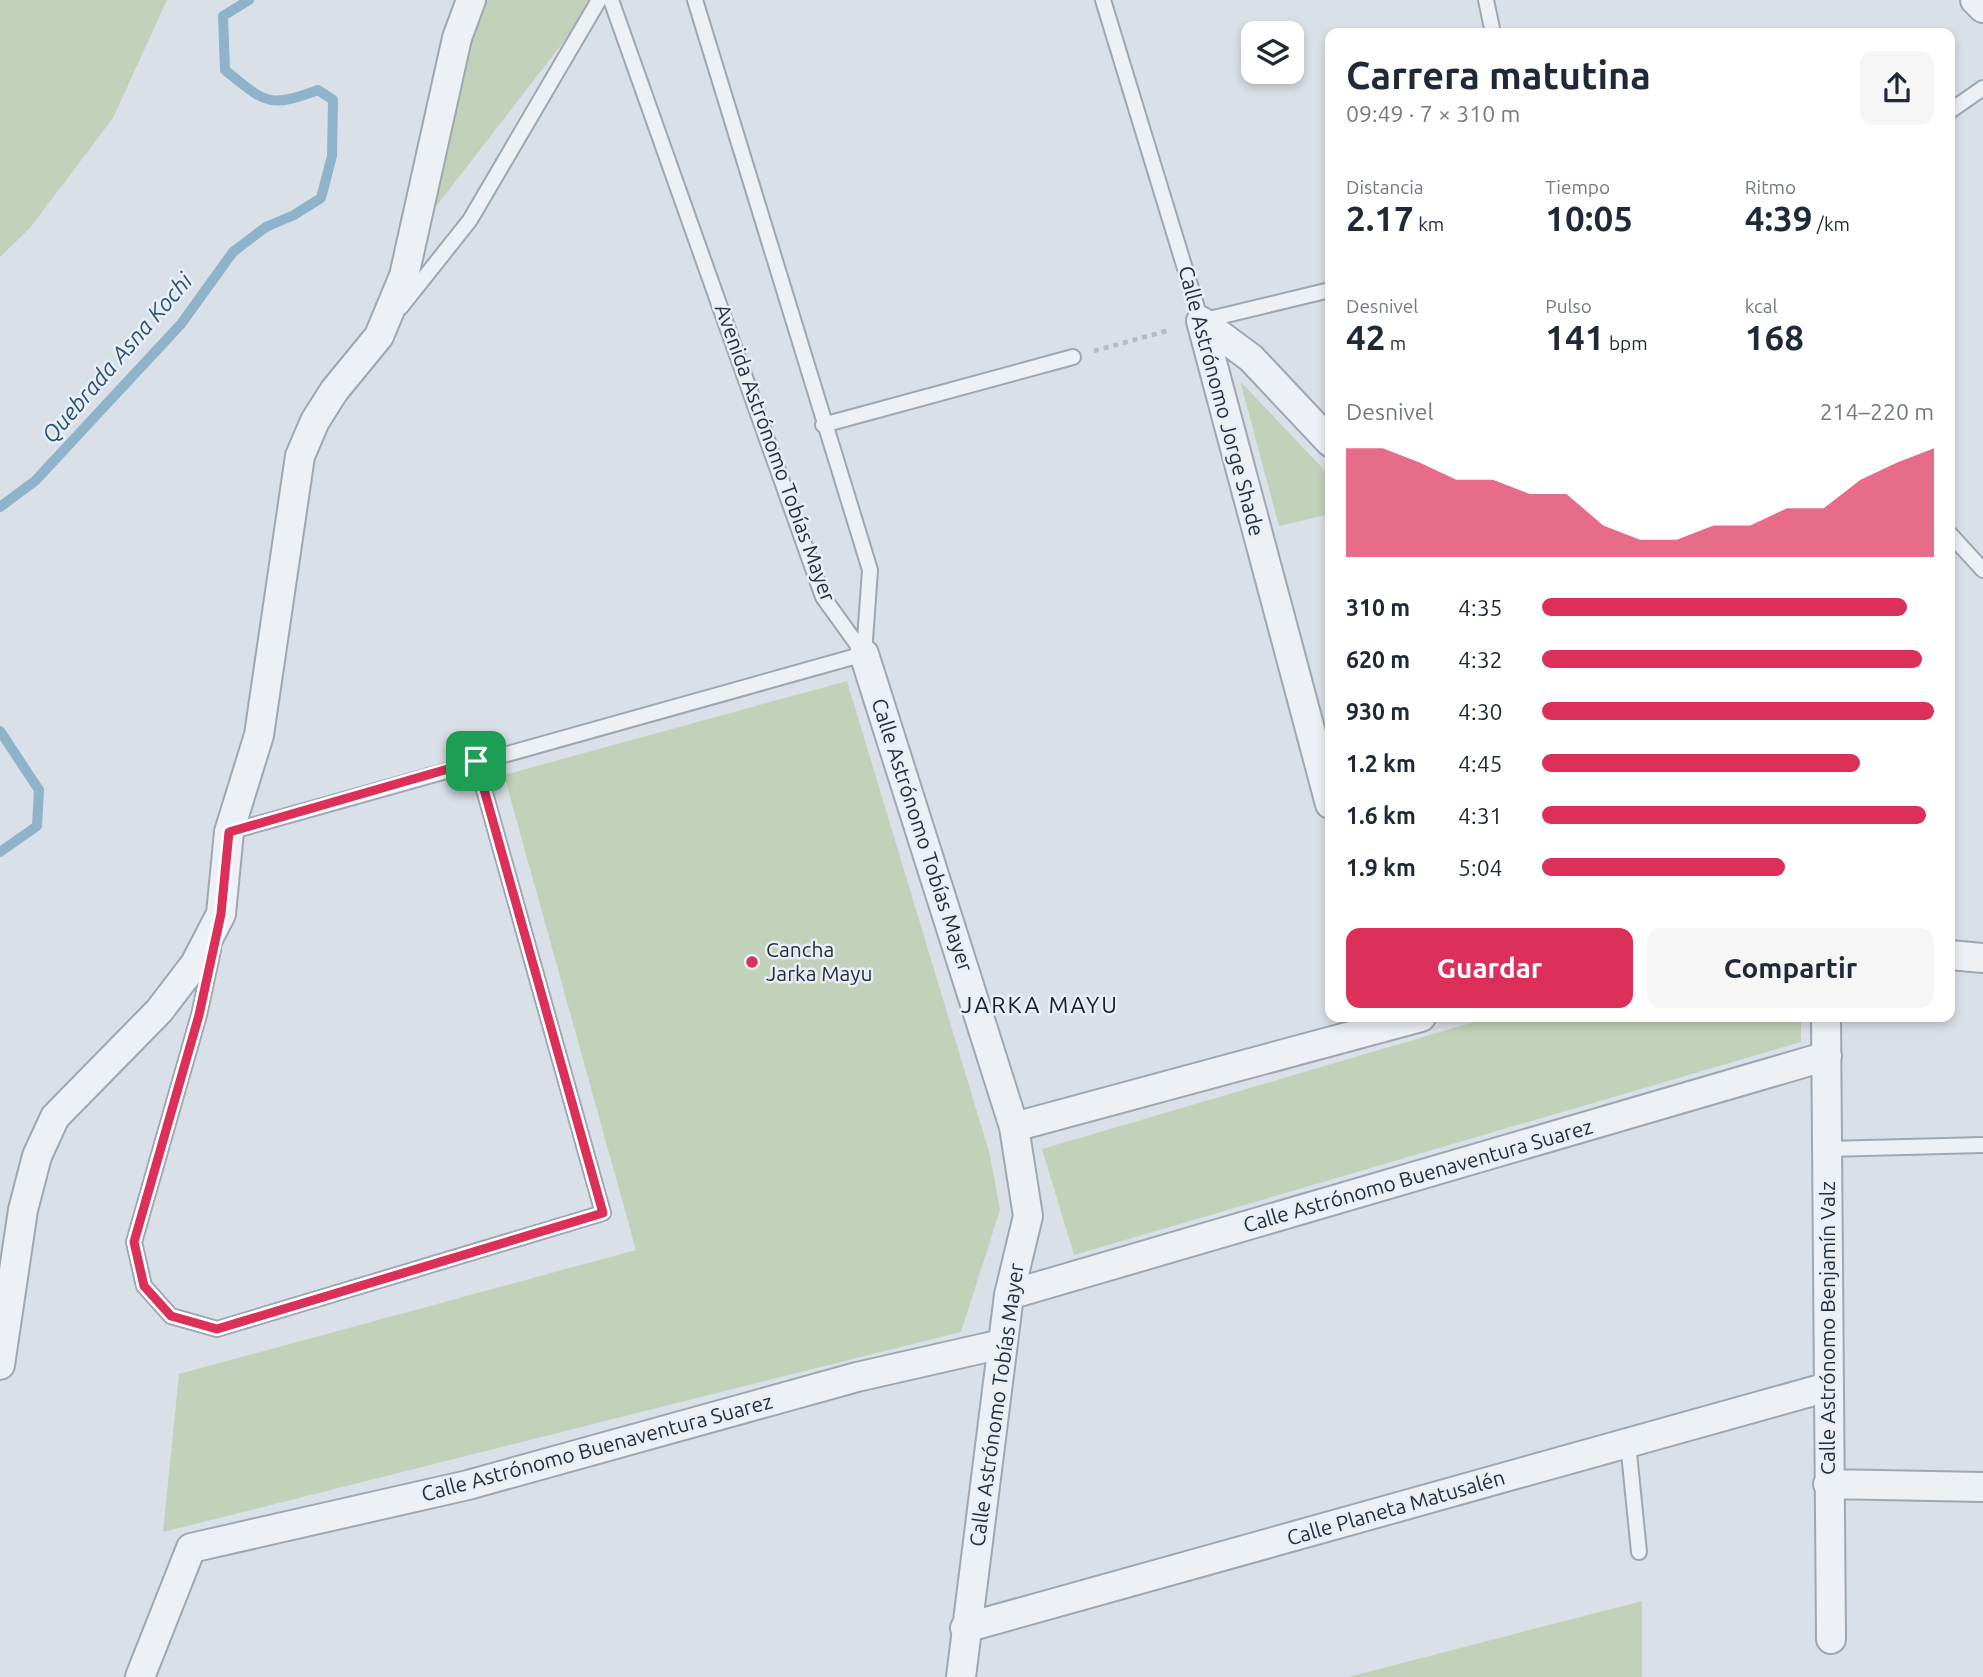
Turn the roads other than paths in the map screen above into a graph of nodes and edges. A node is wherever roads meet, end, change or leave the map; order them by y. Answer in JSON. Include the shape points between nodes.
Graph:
{"nodes":[{"id":1,"x":471,"y":0,"type":"edge"},
{"id":2,"x":599,"y":0,"type":"edge"},
{"id":3,"x":611,"y":0,"type":"edge"},
{"id":4,"x":695,"y":0,"type":"edge"},
{"id":5,"x":1103,"y":0,"type":"edge"},
{"id":6,"x":1486,"y":0,"type":"edge"},
{"id":7,"x":1975,"y":0,"type":"edge"},
{"id":8,"x":1983,"y":8,"type":"edge"},
{"id":9,"x":1492,"y":28,"type":"edge"},
{"id":10,"x":1983,"y":88,"type":"edge"},
{"id":11,"x":1955,"y":108,"type":"edge"},
{"id":12,"x":1325,"y":291,"type":"edge"},
{"id":13,"x":1202,"y":321,"type":"junction"},
{"id":14,"x":379,"y":336,"type":"junction"},
{"id":15,"x":1073,"y":357,"type":"road end"},
{"id":16,"x":823,"y":425,"type":"junction"},
{"id":17,"x":1325,"y":437,"type":"edge"},
{"id":18,"x":1955,"y":539,"type":"edge"},
{"id":19,"x":1983,"y":570,"type":"edge"},
{"id":20,"x":864,"y":654,"type":"junction"},
{"id":21,"x":476,"y":761,"type":"junction"},
{"id":22,"x":1325,"y":785,"type":"edge"},
{"id":23,"x":229,"y":832,"type":"junction"},
{"id":24,"x":221,"y":914,"type":"junction"},
{"id":25,"x":1955,"y":955,"type":"edge"},
{"id":26,"x":1983,"y":958,"type":"edge"},
{"id":27,"x":1384,"y":1022,"type":"edge"},
{"id":28,"x":1826,"y":1022,"type":"edge"},
{"id":29,"x":1827,"y":1056,"type":"junction"},
{"id":30,"x":1014,"y":1127,"type":"junction"},
{"id":31,"x":1983,"y":1145,"type":"edge"},
{"id":32,"x":1827,"y":1149,"type":"junction"},
{"id":33,"x":1009,"y":1295,"type":"junction"},
{"id":34,"x":1002,"y":1344,"type":"junction"},
{"id":35,"x":0,"y":1364,"type":"edge"},
{"id":36,"x":1828,"y":1387,"type":"junction"},
{"id":37,"x":1628,"y":1443,"type":"junction"},
{"id":38,"x":1828,"y":1484,"type":"junction"},
{"id":39,"x":1983,"y":1487,"type":"edge"},
{"id":40,"x":1639,"y":1552,"type":"dead end"},
{"id":41,"x":965,"y":1628,"type":"junction"},
{"id":42,"x":1830,"y":1639,"type":"dead end"},
{"id":43,"x":140,"y":1677,"type":"edge"},
{"id":44,"x":961,"y":1677,"type":"edge"}],
"edges":[{"from":1,"to":14,"type":"street","via":[[457,38],[404,276]]},
{"from":2,"to":14,"type":"lane","via":[[470,219]]},
{"from":3,"to":20,"type":"lane","name":"Avenida Astrónomo Tobías Mayer","via":[[823,597]]},
{"from":4,"to":16,"type":"lane","name":"Avenida Astrónomo Tobías Mayer"},
{"from":5,"to":13,"type":"lane","name":"Calle Astrónomo Jorge Shade"},
{"from":6,"to":9,"type":"lane"},
{"from":7,"to":8,"type":"street"},
{"from":10,"to":11,"type":"lane"},
{"from":12,"to":13,"type":"lane"},
{"from":13,"to":17,"type":"street","via":[[1251,358]]},
{"from":13,"to":22,"type":"street","name":"Calle Astrónomo Jorge Shade"},
{"from":14,"to":23,"type":"street","via":[[334,391],[300,456],[259,735]]},
{"from":15,"to":16,"type":"lane"},
{"from":16,"to":20,"type":"lane","name":"Avenida Astrónomo Tobías Mayer","via":[[870,570]]},
{"from":18,"to":19,"type":"lane"},
{"from":20,"to":21,"type":"lane"},
{"from":20,"to":30,"type":"street","name":"Calle Astrónomo Tobías Mayer"},
{"from":21,"to":23,"type":"lane"},
{"from":21,"to":24,"type":"lane","via":[[603,1213],[217,1329],[171,1316],[144,1286],[134,1242],[199,1015]]},
{"from":23,"to":24,"type":"street"},
{"from":24,"to":35,"type":"street","via":[[195,964],[159,1011],[55,1117],[37,1156],[23,1210]]},
{"from":25,"to":26,"type":"street"},
{"from":27,"to":30,"type":"street"},
{"from":28,"to":29,"type":"street","name":"Calle Astrónomo Benjamín Valz"},
{"from":29,"to":32,"type":"street","name":"Calle Astrónomo Benjamín Valz"},
{"from":29,"to":33,"type":"street","name":"Calle Astrónomo Buenaventura Suarez"},
{"from":30,"to":33,"type":"street","name":"Calle Astrónomo Tobías Mayer","via":[[1028,1216]]},
{"from":31,"to":32,"type":"lane"},
{"from":32,"to":36,"type":"street","name":"Calle Astrónomo Benjamín Valz"},
{"from":33,"to":34,"type":"street","name":"Calle Astrónomo Tobías Mayer"},
{"from":34,"to":41,"type":"street","name":"Calle Astrónomo Tobías Mayer"},
{"from":34,"to":43,"type":"street","name":"Calle Astrónomo Buenaventura Suarez","via":[[857,1377],[468,1485],[191,1548]]},
{"from":36,"to":37,"type":"street","name":"Calle Planeta Matusalén"},
{"from":36,"to":38,"type":"street","name":"Calle Astrónomo Benjamín Valz"},
{"from":37,"to":40,"type":"lane"},
{"from":37,"to":41,"type":"street","name":"Calle Planeta Matusalén"},
{"from":38,"to":39,"type":"street"},
{"from":38,"to":42,"type":"street","name":"Calle Astrónomo Benjamín Valz"},
{"from":41,"to":44,"type":"street","name":"Calle Astrónomo Tobías Mayer"}]}
